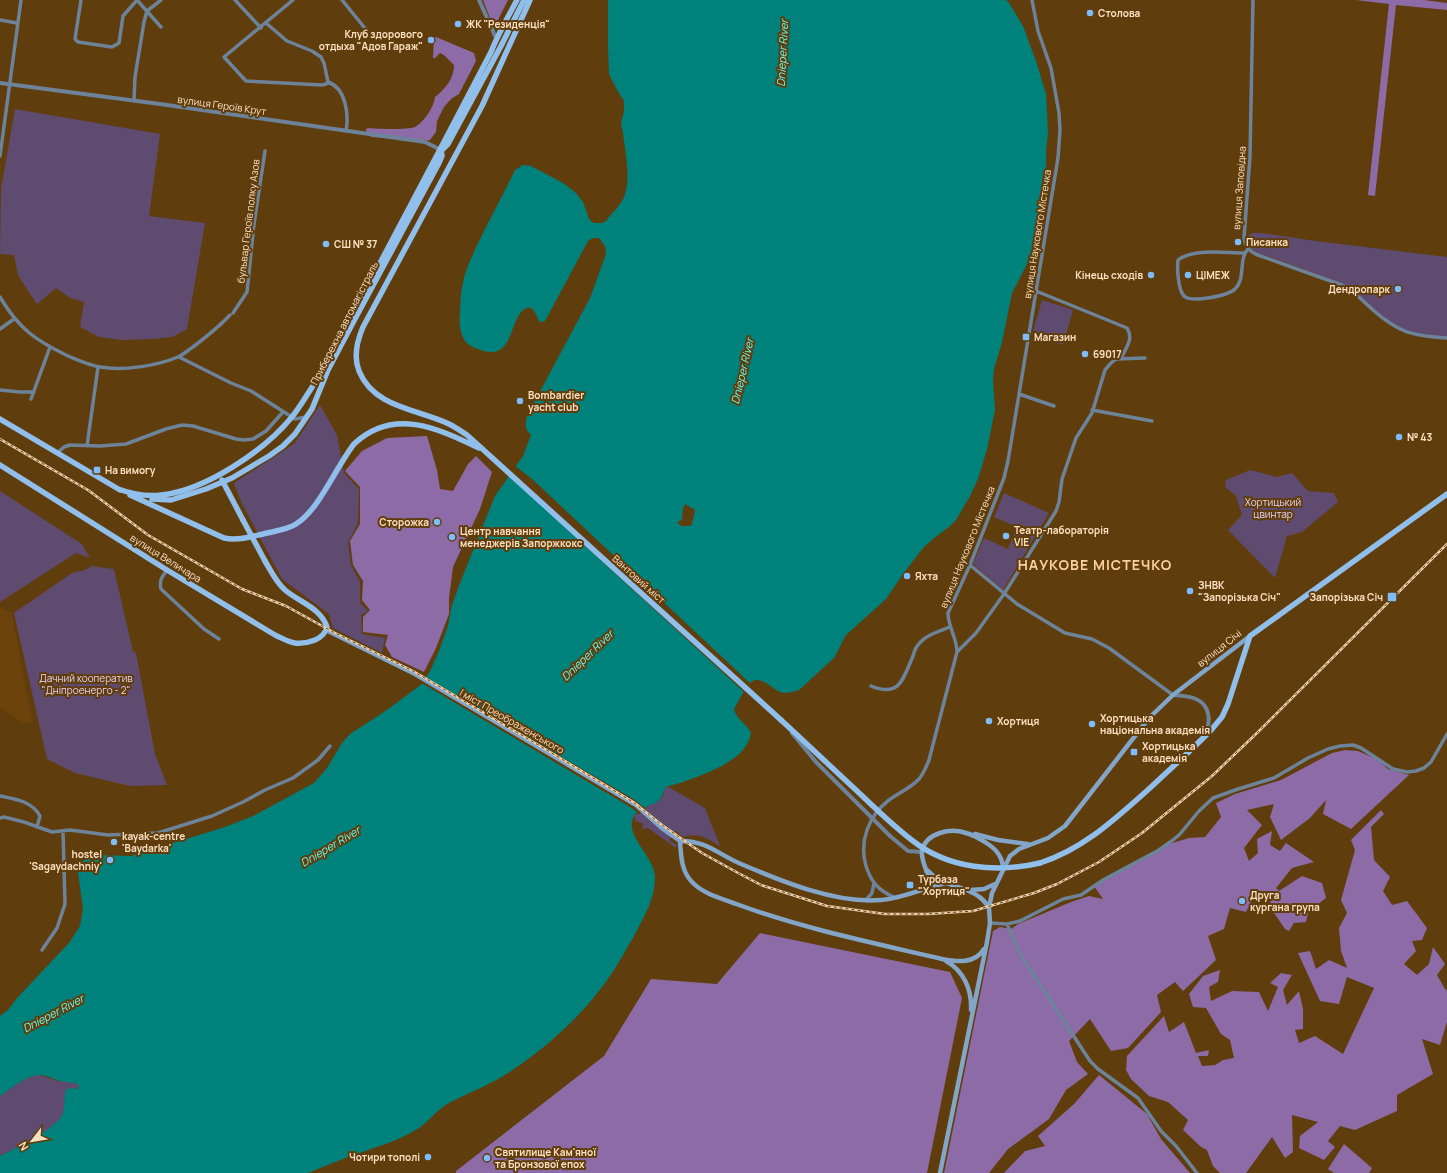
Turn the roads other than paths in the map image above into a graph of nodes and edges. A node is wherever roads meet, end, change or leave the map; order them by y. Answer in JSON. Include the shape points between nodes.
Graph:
{"nodes":[{"id":1,"x":21,"y":0,"type":"edge"},
{"id":2,"x":81,"y":0,"type":"edge"},
{"id":3,"x":137,"y":0,"type":"edge"},
{"id":4,"x":161,"y":0,"type":"edge"},
{"id":5,"x":235,"y":0,"type":"edge"},
{"id":6,"x":293,"y":0,"type":"edge"},
{"id":7,"x":342,"y":0,"type":"edge"},
{"id":8,"x":349,"y":0,"type":"edge"},
{"id":9,"x":479,"y":0,"type":"edge"},
{"id":10,"x":516,"y":0,"type":"edge"},
{"id":11,"x":524,"y":0,"type":"edge"},
{"id":12,"x":530,"y":0,"type":"edge"},
{"id":13,"x":1032,"y":0,"type":"edge"},
{"id":14,"x":1253,"y":0,"type":"edge"},
{"id":15,"x":346,"y":5,"type":"junction"},
{"id":16,"x":147,"y":11,"type":"junction"},
{"id":17,"x":0,"y":20,"type":"edge"},
{"id":18,"x":17,"y":22,"type":"junction"},
{"id":19,"x":266,"y":23,"type":"junction"},
{"id":20,"x":161,"y":27,"type":"dead end"},
{"id":21,"x":261,"y":28,"type":"junction"},
{"id":22,"x":372,"y":37,"type":"dead end"},
{"id":23,"x":496,"y":38,"type":"junction"},
{"id":24,"x":501,"y":46,"type":"junction"},
{"id":25,"x":328,"y":82,"type":"junction"},
{"id":26,"x":0,"y":83,"type":"edge"},
{"id":27,"x":9,"y":85,"type":"junction"},
{"id":28,"x":134,"y":101,"type":"junction"},
{"id":29,"x":346,"y":130,"type":"junction"},
{"id":30,"x":1,"y":145,"type":"edge"},
{"id":31,"x":441,"y":150,"type":"junction"},
{"id":32,"x":265,"y":151,"type":"dead end"},
{"id":33,"x":0,"y":156,"type":"edge"},
{"id":34,"x":1248,"y":249,"type":"junction"},
{"id":35,"x":1244,"y":253,"type":"junction"},
{"id":36,"x":1036,"y":291,"type":"junction"},
{"id":37,"x":0,"y":297,"type":"edge"},
{"id":38,"x":14,"y":319,"type":"junction"},
{"id":39,"x":0,"y":329,"type":"edge"},
{"id":40,"x":1447,"y":338,"type":"edge"},
{"id":41,"x":50,"y":347,"type":"junction"},
{"id":42,"x":179,"y":357,"type":"junction"},
{"id":43,"x":1121,"y":358,"type":"junction"},
{"id":44,"x":1145,"y":358,"type":"dead end"},
{"id":45,"x":98,"y":367,"type":"junction"},
{"id":46,"x":0,"y":390,"type":"edge"},
{"id":47,"x":34,"y":392,"type":"junction"},
{"id":48,"x":1020,"y":394,"type":"junction"},
{"id":49,"x":31,"y":398,"type":"dead end"},
{"id":50,"x":1054,"y":406,"type":"dead end"},
{"id":51,"x":1092,"y":410,"type":"junction"},
{"id":52,"x":282,"y":412,"type":"junction"},
{"id":53,"x":308,"y":416,"type":"junction"},
{"id":54,"x":292,"y":418,"type":"junction"},
{"id":55,"x":0,"y":419,"type":"edge"},
{"id":56,"x":1152,"y":421,"type":"dead end"},
{"id":57,"x":87,"y":446,"type":"junction"},
{"id":58,"x":486,"y":451,"type":"junction"},
{"id":59,"x":57,"y":453,"type":"junction"},
{"id":60,"x":0,"y":465,"type":"edge"},
{"id":61,"x":222,"y":473,"type":"junction"},
{"id":62,"x":223,"y":482,"type":"junction"},
{"id":63,"x":118,"y":489,"type":"junction"},
{"id":64,"x":135,"y":494,"type":"junction"},
{"id":65,"x":1447,"y":494,"type":"edge"},
{"id":66,"x":970,"y":565,"type":"junction"},
{"id":67,"x":167,"y":570,"type":"junction"},
{"id":68,"x":1004,"y":594,"type":"junction"},
{"id":69,"x":950,"y":627,"type":"junction"},
{"id":70,"x":328,"y":631,"type":"junction"},
{"id":71,"x":1250,"y":636,"type":"junction"},
{"id":72,"x":219,"y":639,"type":"dead end"},
{"id":73,"x":957,"y":652,"type":"junction"},
{"id":74,"x":871,"y":686,"type":"dead end"},
{"id":75,"x":1173,"y":695,"type":"junction"},
{"id":76,"x":781,"y":720,"type":"junction"},
{"id":77,"x":1447,"y":734,"type":"edge"},
{"id":78,"x":1199,"y":743,"type":"junction"},
{"id":79,"x":330,"y":746,"type":"dead end"},
{"id":80,"x":0,"y":796,"type":"edge"},
{"id":81,"x":0,"y":818,"type":"edge"},
{"id":82,"x":37,"y":827,"type":"junction"},
{"id":83,"x":63,"y":831,"type":"junction"},
{"id":84,"x":967,"y":833,"type":"junction"},
{"id":85,"x":680,"y":842,"type":"junction"},
{"id":86,"x":1031,"y":844,"type":"junction"},
{"id":87,"x":922,"y":852,"type":"junction"},
{"id":88,"x":925,"y":868,"type":"junction"},
{"id":89,"x":1002,"y":873,"type":"junction"},
{"id":90,"x":874,"y":883,"type":"junction"},
{"id":91,"x":945,"y":883,"type":"junction"},
{"id":92,"x":996,"y":883,"type":"junction"},
{"id":93,"x":918,"y":890,"type":"junction"},
{"id":94,"x":964,"y":890,"type":"junction"},
{"id":95,"x":894,"y":898,"type":"junction"},
{"id":96,"x":866,"y":900,"type":"junction"},
{"id":97,"x":989,"y":908,"type":"junction"},
{"id":98,"x":990,"y":923,"type":"junction"},
{"id":99,"x":1007,"y":924,"type":"junction"},
{"id":100,"x":987,"y":942,"type":"junction"},
{"id":101,"x":42,"y":950,"type":"dead end"},
{"id":102,"x":942,"y":959,"type":"junction"},
{"id":103,"x":970,"y":1022,"type":"junction"},
{"id":104,"x":940,"y":1173,"type":"edge"},
{"id":105,"x":1197,"y":1173,"type":"edge"}],
"edges":[{"from":1,"to":18,"type":"street"},
{"from":2,"to":3,"type":"street","via":[[75,39],[78,42],[112,47],[119,43],[123,16]]},
{"from":3,"to":16,"type":"street"},
{"from":4,"to":16,"type":"street"},
{"from":5,"to":21,"type":"street"},
{"from":6,"to":19,"type":"street"},
{"from":7,"to":15,"type":"street"},
{"from":8,"to":15,"type":"street"},
{"from":9,"to":23,"type":"street"},
{"from":10,"to":23,"type":"main road","name":"Прибережна автомагістраль"},
{"from":11,"to":24,"type":"main road","name":"Прибережна автомагістраль"},
{"from":12,"to":58,"type":"main road","name":"Вантовий міст","via":[[482,106],[357,342],[358,368],[374,393],[394,404],[448,423]]},
{"from":13,"to":36,"type":"street","name":"вулиця Наукового Містечка","via":[[1038,31],[1051,68],[1060,130],[1058,158]]},
{"from":14,"to":34,"type":"street","name":"вулиця Заповідна","via":[[1250,156],[1244,238]]},
{"from":15,"to":22,"type":"street"},
{"from":16,"to":20,"type":"street"},
{"from":16,"to":28,"type":"street","via":[[139,47]]},
{"from":17,"to":18,"type":"street"},
{"from":18,"to":27,"type":"street"},
{"from":19,"to":21,"type":"street"},
{"from":19,"to":25,"type":"street","via":[[287,41],[321,57]]},
{"from":21,"to":25,"type":"street","via":[[224,57],[246,81],[322,85]]},
{"from":23,"to":24,"type":"main road"},
{"from":23,"to":31,"type":"main road","name":"Прибережна автомагістраль"},
{"from":24,"to":31,"type":"main road","name":"Прибережна автомагістраль","via":[[448,144]]},
{"from":25,"to":29,"type":"street","via":[[334,85],[344,101]]},
{"from":26,"to":27,"type":"street","name":"вулиця Героїв Крут"},
{"from":27,"to":28,"type":"street","name":"вулиця Героїв Крут"},
{"from":27,"to":30,"type":"street"},
{"from":28,"to":29,"type":"street","name":"вулиця Героїв Крут"},
{"from":29,"to":31,"type":"street","name":"вулиця Героїв Крут","via":[[425,142]]},
{"from":30,"to":33,"type":"street"},
{"from":31,"to":53,"type":"main road","name":"Прибережна автомагістраль","via":[[439,163],[328,370]]},
{"from":31,"to":54,"type":"main road","name":"Прибережна автомагістраль","via":[[322,371]]},
{"from":32,"to":42,"type":"street","name":"бульвар Героїв полку Азов","via":[[247,292],[232,314],[218,328]]},
{"from":34,"to":35,"type":"street"},
{"from":34,"to":40,"type":"street","via":[[1258,255],[1342,284],[1397,329],[1427,337]]},
{"from":35,"to":35,"type":"street","via":[[1239,285],[1232,292],[1202,298],[1187,298],[1183,295],[1177,268],[1178,260],[1184,255],[1200,252]]},
{"from":36,"to":43,"type":"street","via":[[1127,328],[1130,338]]},
{"from":36,"to":48,"type":"street","name":"вулиця Наукового Містечка"},
{"from":37,"to":38,"type":"street","name":"бульвар Героїв полку Азов"},
{"from":38,"to":39,"type":"street"},
{"from":38,"to":41,"type":"street","name":"бульвар Героїв полку Азов","via":[[28,333]]},
{"from":41,"to":45,"type":"street","name":"бульвар Героїв полку Азов"},
{"from":41,"to":47,"type":"street"},
{"from":42,"to":45,"type":"street","name":"бульвар Героїв полку Азов","via":[[128,367]]},
{"from":42,"to":52,"type":"street","via":[[251,391]]},
{"from":43,"to":44,"type":"street"},
{"from":43,"to":51,"type":"street","via":[[1116,359],[1105,370]]},
{"from":45,"to":57,"type":"street"},
{"from":46,"to":47,"type":"street"},
{"from":47,"to":49,"type":"street"},
{"from":48,"to":50,"type":"street"},
{"from":48,"to":66,"type":"street","name":"вулиця Наукового Містечка","via":[[1004,478]]},
{"from":51,"to":56,"type":"street"},
{"from":51,"to":68,"type":"street","via":[[1076,438],[1062,478],[1056,511]]},
{"from":52,"to":54,"type":"street"},
{"from":52,"to":57,"type":"street","via":[[266,430],[253,439],[236,439],[182,425],[126,444]]},
{"from":53,"to":54,"type":"street"},
{"from":53,"to":62,"type":"main road","name":"Прибережна автомагістраль","via":[[283,446]]},
{"from":54,"to":61,"type":"main road","name":"Прибережна автомагістраль","via":[[261,448]]},
{"from":55,"to":59,"type":"main road"},
{"from":57,"to":59,"type":"street","via":[[70,445]]},
{"from":58,"to":63,"type":"main road","via":[[447,433],[424,426],[406,423],[381,426],[354,444],[309,512],[295,525],[237,540],[224,538]]},
{"from":58,"to":76,"type":"main road","name":"Вантовий міст"},
{"from":59,"to":63,"type":"main road"},
{"from":60,"to":67,"type":"main road","name":"вулиця Величара"},
{"from":61,"to":62,"type":"main road"},
{"from":61,"to":64,"type":"main road","name":"Прибережна автомагістраль","via":[[180,492],[160,496]]},
{"from":62,"to":64,"type":"main road","name":"Прибережна автомагістраль","via":[[171,500],[151,499]]},
{"from":62,"to":70,"type":"main road","bridge":true,"via":[[275,578],[284,589],[320,615]]},
{"from":63,"to":64,"type":"main road"},
{"from":65,"to":71,"type":"main road","name":"вулиця Січі"},
{"from":66,"to":68,"type":"street"},
{"from":66,"to":69,"type":"street","name":"вулиця Наукового Містечка","via":[[948,613]]},
{"from":67,"to":70,"type":"main road","name":"вулиця Величара","via":[[286,641],[309,642]]},
{"from":67,"to":72,"type":"street","via":[[161,578],[162,589],[204,629]]},
{"from":68,"to":73,"type":"street","via":[[976,633]]},
{"from":68,"to":75,"type":"street","via":[[1016,604],[1066,633],[1092,639],[1109,648]]},
{"from":69,"to":73,"type":"street","name":"вулиця Наукового Містечка"},
{"from":69,"to":74,"type":"street","via":[[918,645],[899,685],[894,689],[882,690]]},
{"from":70,"to":85,"type":"main road","name":"I міст Преображенського","via":[[415,674],[582,772],[636,806]]},
{"from":71,"to":75,"type":"main road","name":"вулиця Січі"},
{"from":71,"to":78,"type":"main road","name":"Вантовий міст","via":[[1222,717]]},
{"from":73,"to":90,"type":"street","name":"вулиця Наукового Містечка","via":[[924,772],[911,786],[888,800],[879,809],[865,834],[864,854],[868,874]]},
{"from":75,"to":78,"type":"street","via":[[1196,699],[1204,704],[1209,714],[1209,724]]},
{"from":75,"to":86,"type":"main road","name":"вулиця Січі","via":[[1138,731],[1065,826],[1048,838]]},
{"from":76,"to":78,"type":"main road","name":"Вантовий міст","bridge":true,"via":[[914,842],[943,858],[985,868],[1040,863],[1074,849],[1112,822]]},
{"from":76,"to":87,"type":"street","bridge":true,"via":[[816,762],[890,836],[908,851]]},
{"from":77,"to":99,"type":"street","via":[[1431,762],[1416,771],[1393,769],[1360,748],[1353,745],[1340,746],[1328,748],[1274,778],[1219,795],[1203,807],[1180,834],[1159,850],[1081,895],[1064,899],[1020,921]]},
{"from":79,"to":83,"type":"street","via":[[318,760],[293,778],[212,816],[158,833],[108,835]]},
{"from":80,"to":82,"type":"street","via":[[26,803],[34,808],[40,816]]},
{"from":81,"to":82,"type":"street"},
{"from":82,"to":83,"type":"street","via":[[48,832]]},
{"from":83,"to":101,"type":"street","via":[[65,904],[57,928]]},
{"from":84,"to":86,"type":"main road"},
{"from":84,"to":87,"type":"main road","via":[[948,831],[933,836],[924,845]]},
{"from":84,"to":89,"type":"main road","via":[[992,846],[999,853],[1003,864]]},
{"from":85,"to":96,"type":"main road","via":[[686,840],[705,844],[739,863],[801,887],[834,896]]},
{"from":85,"to":102,"type":"main road","via":[[687,875],[692,883],[709,894],[797,924]]},
{"from":86,"to":89,"type":"main road","name":"вулиця Січі","via":[[1010,856]]},
{"from":87,"to":88,"type":"main road"},
{"from":88,"to":91,"type":"main road"},
{"from":88,"to":93,"type":"main road","via":[[928,882]]},
{"from":89,"to":92,"type":"main road"},
{"from":90,"to":95,"type":"street"},
{"from":90,"to":96,"type":"street","via":[[874,890]]},
{"from":91,"to":93,"type":"main road"},
{"from":91,"to":94,"type":"main road"},
{"from":92,"to":94,"type":"main road","via":[[984,889]]},
{"from":92,"to":97,"type":"main road"},
{"from":93,"to":95,"type":"main road"},
{"from":94,"to":97,"type":"main road","via":[[979,896]]},
{"from":95,"to":96,"type":"main road"},
{"from":97,"to":98,"type":"main road"},
{"from":98,"to":99,"type":"street"},
{"from":98,"to":100,"type":"main road"},
{"from":99,"to":105,"type":"street","via":[[1020,954],[1090,1061],[1138,1098]]},
{"from":100,"to":102,"type":"main road","via":[[977,957],[971,960]]},
{"from":100,"to":103,"type":"main road"},
{"from":102,"to":103,"type":"main road","via":[[957,969],[967,984],[971,1006]]},
{"from":103,"to":104,"type":"main road"}]}
